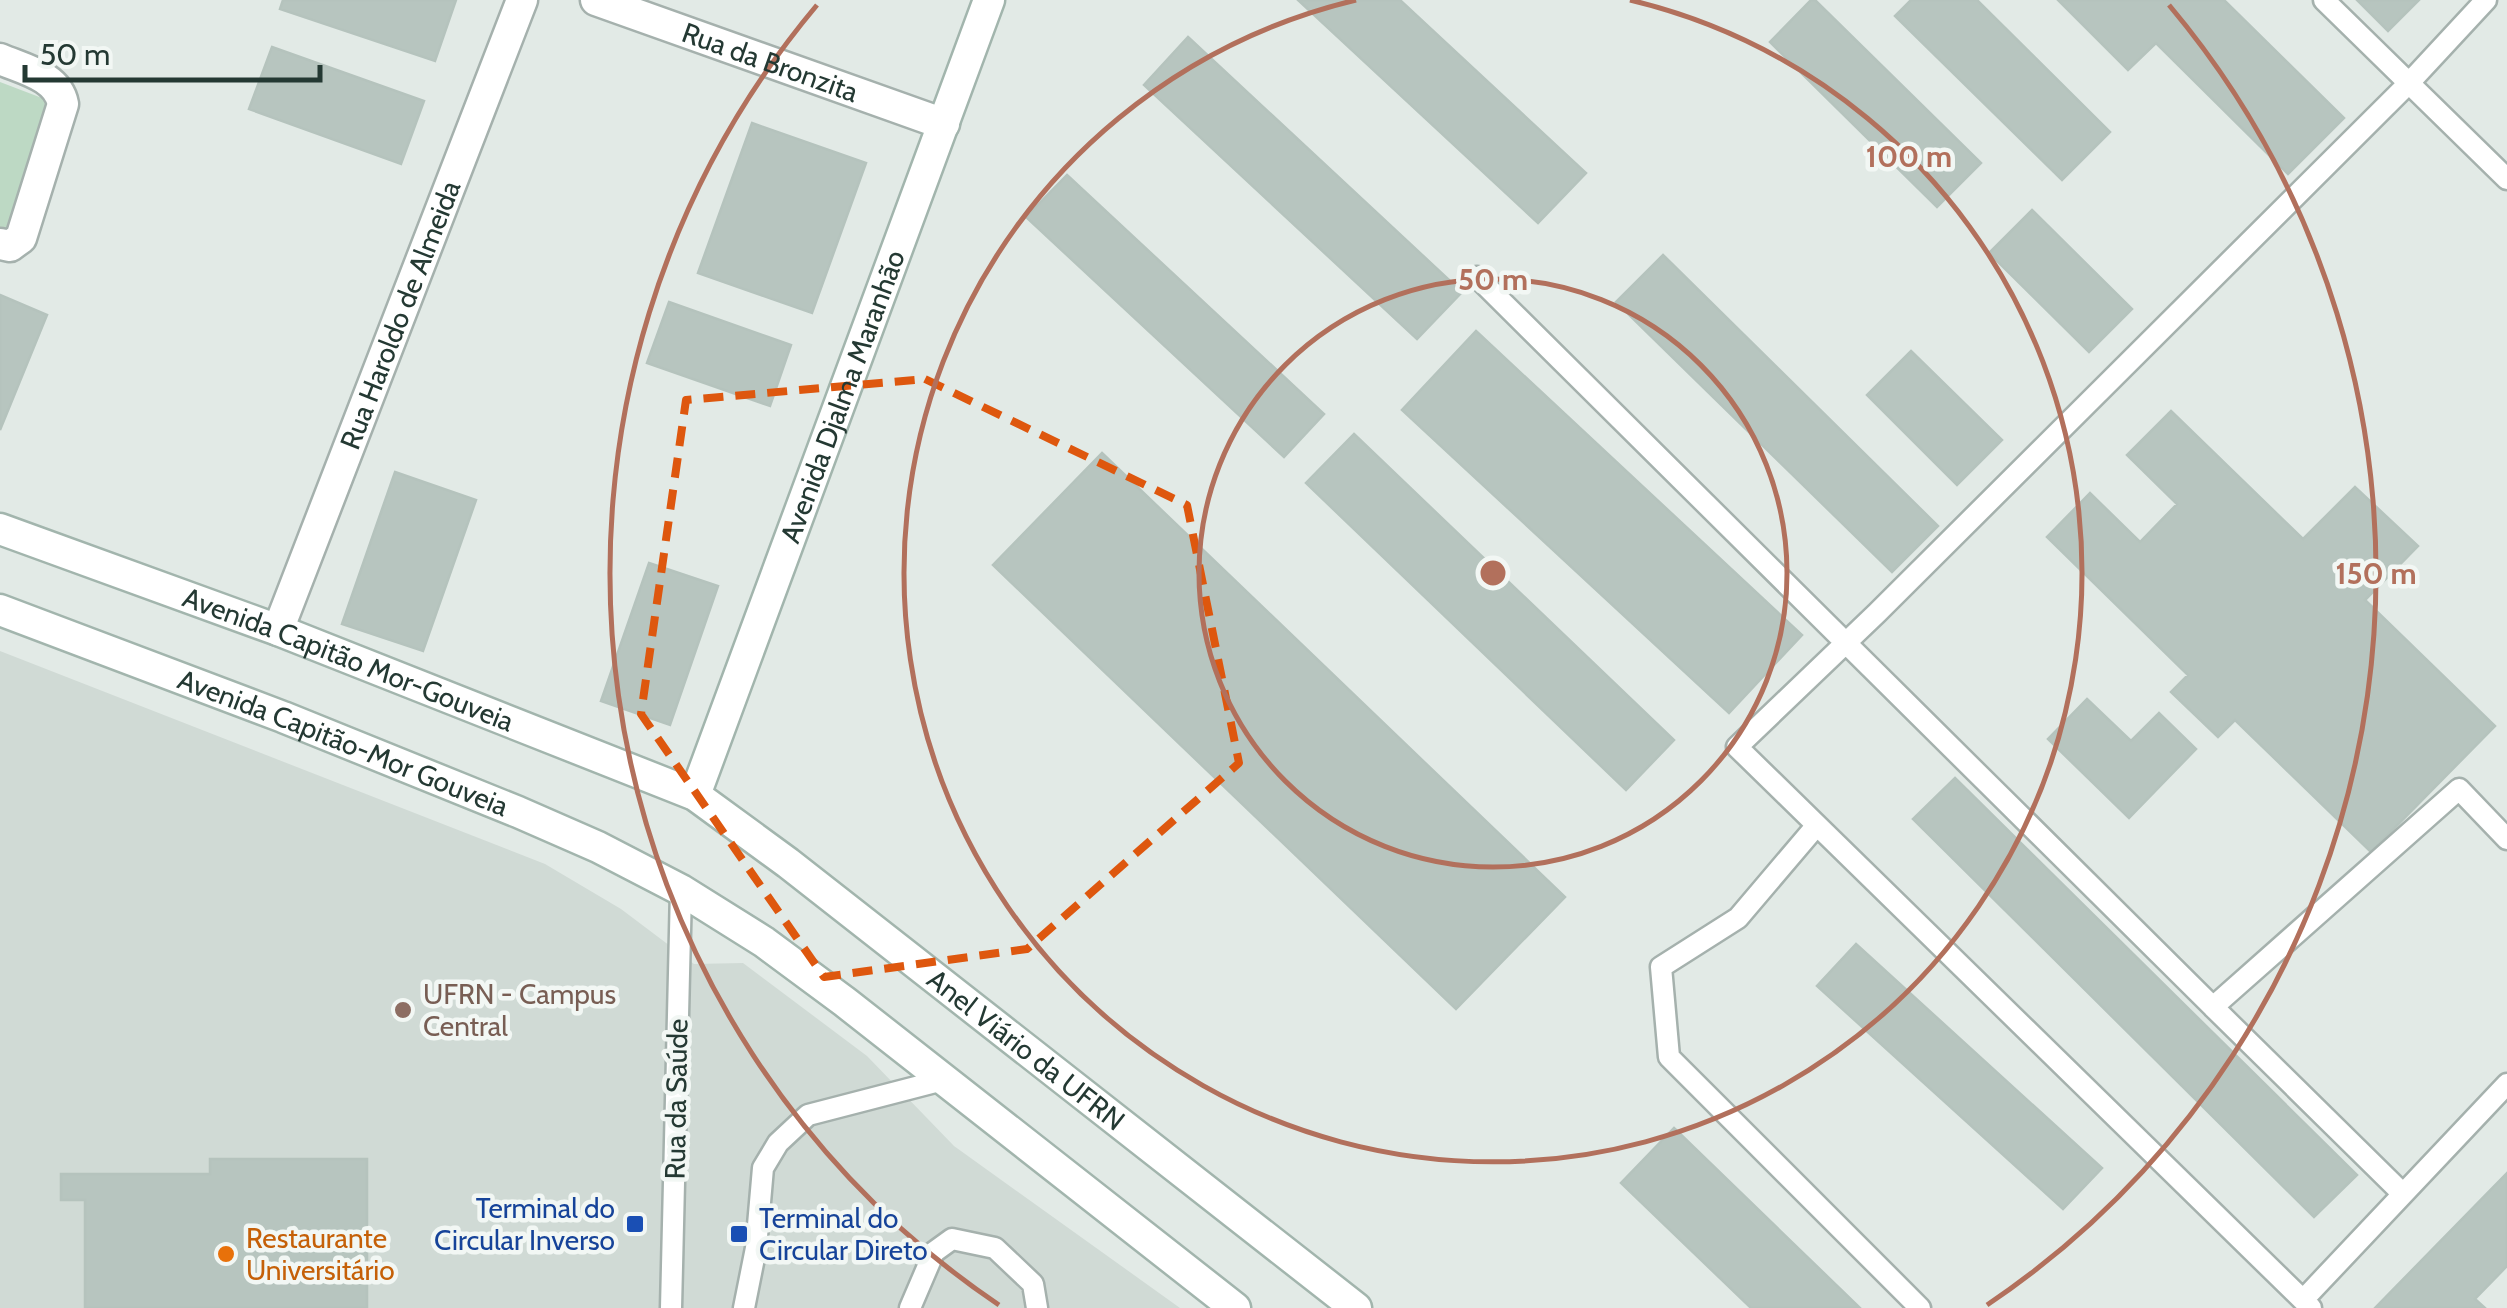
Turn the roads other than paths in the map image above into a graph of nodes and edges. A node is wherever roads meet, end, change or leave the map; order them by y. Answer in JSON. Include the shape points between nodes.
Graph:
{"nodes":[{"id":1,"x":522,"y":0,"type":"edge"},
{"id":2,"x":596,"y":0,"type":"edge"},
{"id":3,"x":989,"y":0,"type":"edge"},
{"id":4,"x":2324,"y":0,"type":"edge"},
{"id":5,"x":2486,"y":0,"type":"edge"},
{"id":6,"x":0,"y":58,"type":"edge"},
{"id":7,"x":2409,"y":83,"type":"junction"},
{"id":8,"x":944,"y":124,"type":"junction"},
{"id":9,"x":2507,"y":180,"type":"edge"},
{"id":10,"x":0,"y":244,"type":"edge"},
{"id":11,"x":1477,"y":277,"type":"dead end"},
{"id":12,"x":0,"y":529,"type":"edge"},
{"id":13,"x":0,"y":610,"type":"edge"},
{"id":14,"x":278,"y":630,"type":"junction"},
{"id":15,"x":1845,"y":643,"type":"junction"},
{"id":16,"x":695,"y":794,"type":"junction"},
{"id":17,"x":1816,"y":825,"type":"junction"},
{"id":18,"x":2507,"y":839,"type":"edge"},
{"id":19,"x":681,"y":890,"type":"junction"},
{"id":20,"x":2213,"y":1007,"type":"junction"},
{"id":21,"x":943,"y":1080,"type":"junction"},
{"id":22,"x":2507,"y":1084,"type":"edge"},
{"id":23,"x":2403,"y":1194,"type":"junction"},
{"id":24,"x":2307,"y":1304,"type":"edge"},
{"id":25,"x":671,"y":1308,"type":"edge"},
{"id":26,"x":744,"y":1308,"type":"edge"},
{"id":27,"x":910,"y":1308,"type":"edge"},
{"id":28,"x":1037,"y":1308,"type":"edge"},
{"id":29,"x":1235,"y":1308,"type":"edge"},
{"id":30,"x":1356,"y":1308,"type":"edge"},
{"id":31,"x":1920,"y":1308,"type":"edge"}],
"edges":[{"from":1,"to":14,"type":"main road","name":"Rua Haroldo de Almeida"},
{"from":2,"to":8,"type":"main road","name":"Rua da Bronzita"},
{"from":3,"to":8,"type":"main road","name":"Avenida Djalma Maranhão"},
{"from":4,"to":7,"type":"lane"},
{"from":5,"to":7,"type":"lane"},
{"from":6,"to":10,"type":"main road","via":[[52,82],[63,104],[21,238]]},
{"from":7,"to":9,"type":"lane"},
{"from":7,"to":15,"type":"lane"},
{"from":8,"to":16,"type":"main road","name":"Avenida Djalma Maranhão"},
{"from":11,"to":15,"type":"lane"},
{"from":12,"to":14,"type":"main road","name":"Avenida Capitão Mor-Gouveia"},
{"from":13,"to":19,"type":"main road","name":"Avenida Capitão-Mor Gouveia","via":[[518,812]]},
{"from":14,"to":16,"type":"main road","name":"Avenida Capitão Mor-Gouveia"},
{"from":15,"to":17,"type":"lane","via":[[1737,747]]},
{"from":15,"to":20,"type":"lane"},
{"from":16,"to":30,"type":"main road","name":"Anel Viário da UFRN"},
{"from":17,"to":24,"type":"lane"},
{"from":17,"to":31,"type":"lane","via":[[1738,918],[1661,967],[1668,1057]]},
{"from":18,"to":20,"type":"lane","via":[[2459,789]]},
{"from":19,"to":21,"type":"main road","via":[[764,942]]},
{"from":19,"to":25,"type":"lane","name":"Rua da Saúde"},
{"from":20,"to":23,"type":"lane"},
{"from":21,"to":26,"type":"lane","via":[[808,1115],[794,1125],[764,1168]]},
{"from":21,"to":29,"type":"main road"},
{"from":22,"to":23,"type":"lane"},
{"from":23,"to":24,"type":"lane"},
{"from":27,"to":28,"type":"lane","via":[[934,1252],[952,1239],[995,1248],[1033,1284]]}]}
